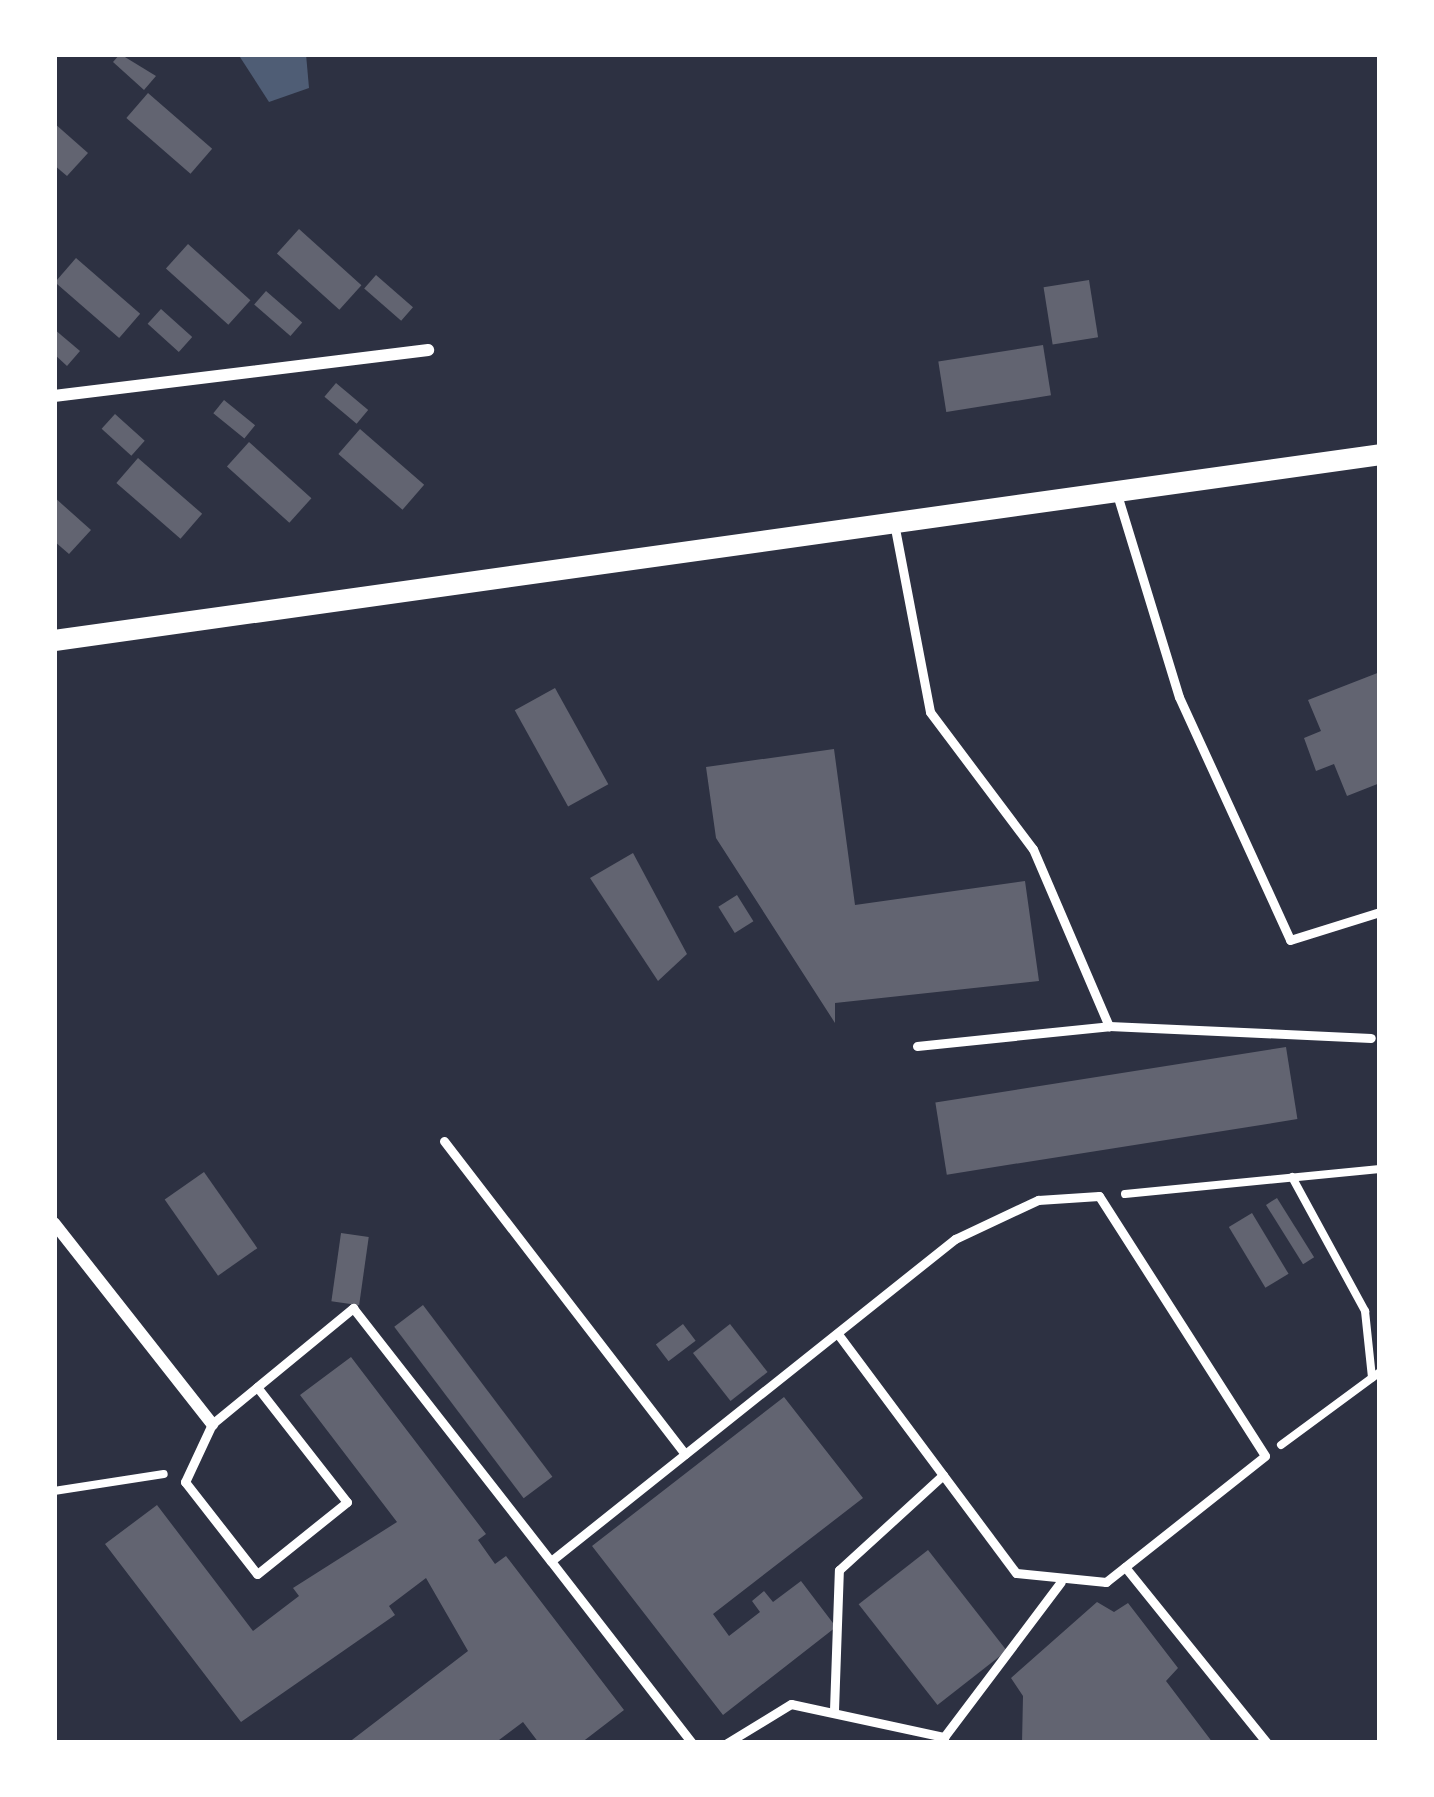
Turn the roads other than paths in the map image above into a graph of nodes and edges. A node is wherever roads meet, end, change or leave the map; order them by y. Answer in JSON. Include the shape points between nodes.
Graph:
{"nodes":[{"id":1,"x":428,"y":350,"type":"dead end"},
{"id":2,"x":54,"y":396,"type":"edge"},
{"id":3,"x":1380,"y":454,"type":"edge"},
{"id":4,"x":1116,"y":491,"type":"junction"},
{"id":5,"x":894,"y":523,"type":"junction"},
{"id":6,"x":54,"y":640,"type":"edge"},
{"id":7,"x":1380,"y":912,"type":"edge"},
{"id":8,"x":1109,"y":1026,"type":"junction"},
{"id":9,"x":1371,"y":1039,"type":"dead end"},
{"id":10,"x":917,"y":1046,"type":"dead end"},
{"id":11,"x":444,"y":1142,"type":"dead end"},
{"id":12,"x":54,"y":1223,"type":"edge"},
{"id":13,"x":837,"y":1334,"type":"junction"},
{"id":14,"x":257,"y":1388,"type":"junction"},
{"id":15,"x":212,"y":1424,"type":"junction"},
{"id":16,"x":685,"y":1454,"type":"junction"},
{"id":17,"x":943,"y":1474,"type":"junction"},
{"id":18,"x":551,"y":1561,"type":"junction"},
{"id":19,"x":1125,"y":1567,"type":"junction"},
{"id":20,"x":1061,"y":1582,"type":"junction"},
{"id":21,"x":834,"y":1710,"type":"junction"},
{"id":22,"x":692,"y":1743,"type":"edge"},
{"id":23,"x":727,"y":1743,"type":"edge"},
{"id":24,"x":1267,"y":1743,"type":"edge"}],
"edges":[{"from":1,"to":2,"type":"street"},
{"from":3,"to":4,"type":"street"},
{"from":4,"to":5,"type":"street"},
{"from":4,"to":7,"type":"lane","via":[[1179,697],[1290,940]]},
{"from":5,"to":6,"type":"street"},
{"from":5,"to":8,"type":"lane","via":[[930,712],[1033,849]]},
{"from":8,"to":9,"type":"lane"},
{"from":8,"to":10,"type":"lane"},
{"from":11,"to":16,"type":"lane"},
{"from":12,"to":15,"type":"street"},
{"from":13,"to":16,"type":"lane"},
{"from":13,"to":17,"type":"lane"},
{"from":13,"to":19,"type":"lane","via":[[955,1238],[1038,1200],[1100,1196],[1265,1456]]},
{"from":14,"to":15,"type":"lane"},
{"from":14,"to":15,"type":"lane","via":[[347,1502],[257,1574],[185,1482]]},
{"from":14,"to":18,"type":"lane","via":[[352,1308]]},
{"from":16,"to":18,"type":"lane"},
{"from":17,"to":20,"type":"lane","via":[[1016,1574]]},
{"from":17,"to":21,"type":"lane","via":[[839,1570]]},
{"from":18,"to":22,"type":"lane"},
{"from":19,"to":20,"type":"lane","via":[[1106,1582]]},
{"from":19,"to":24,"type":"lane"},
{"from":20,"to":21,"type":"lane","via":[[944,1737]]},
{"from":21,"to":23,"type":"lane","via":[[791,1704]]}]}
